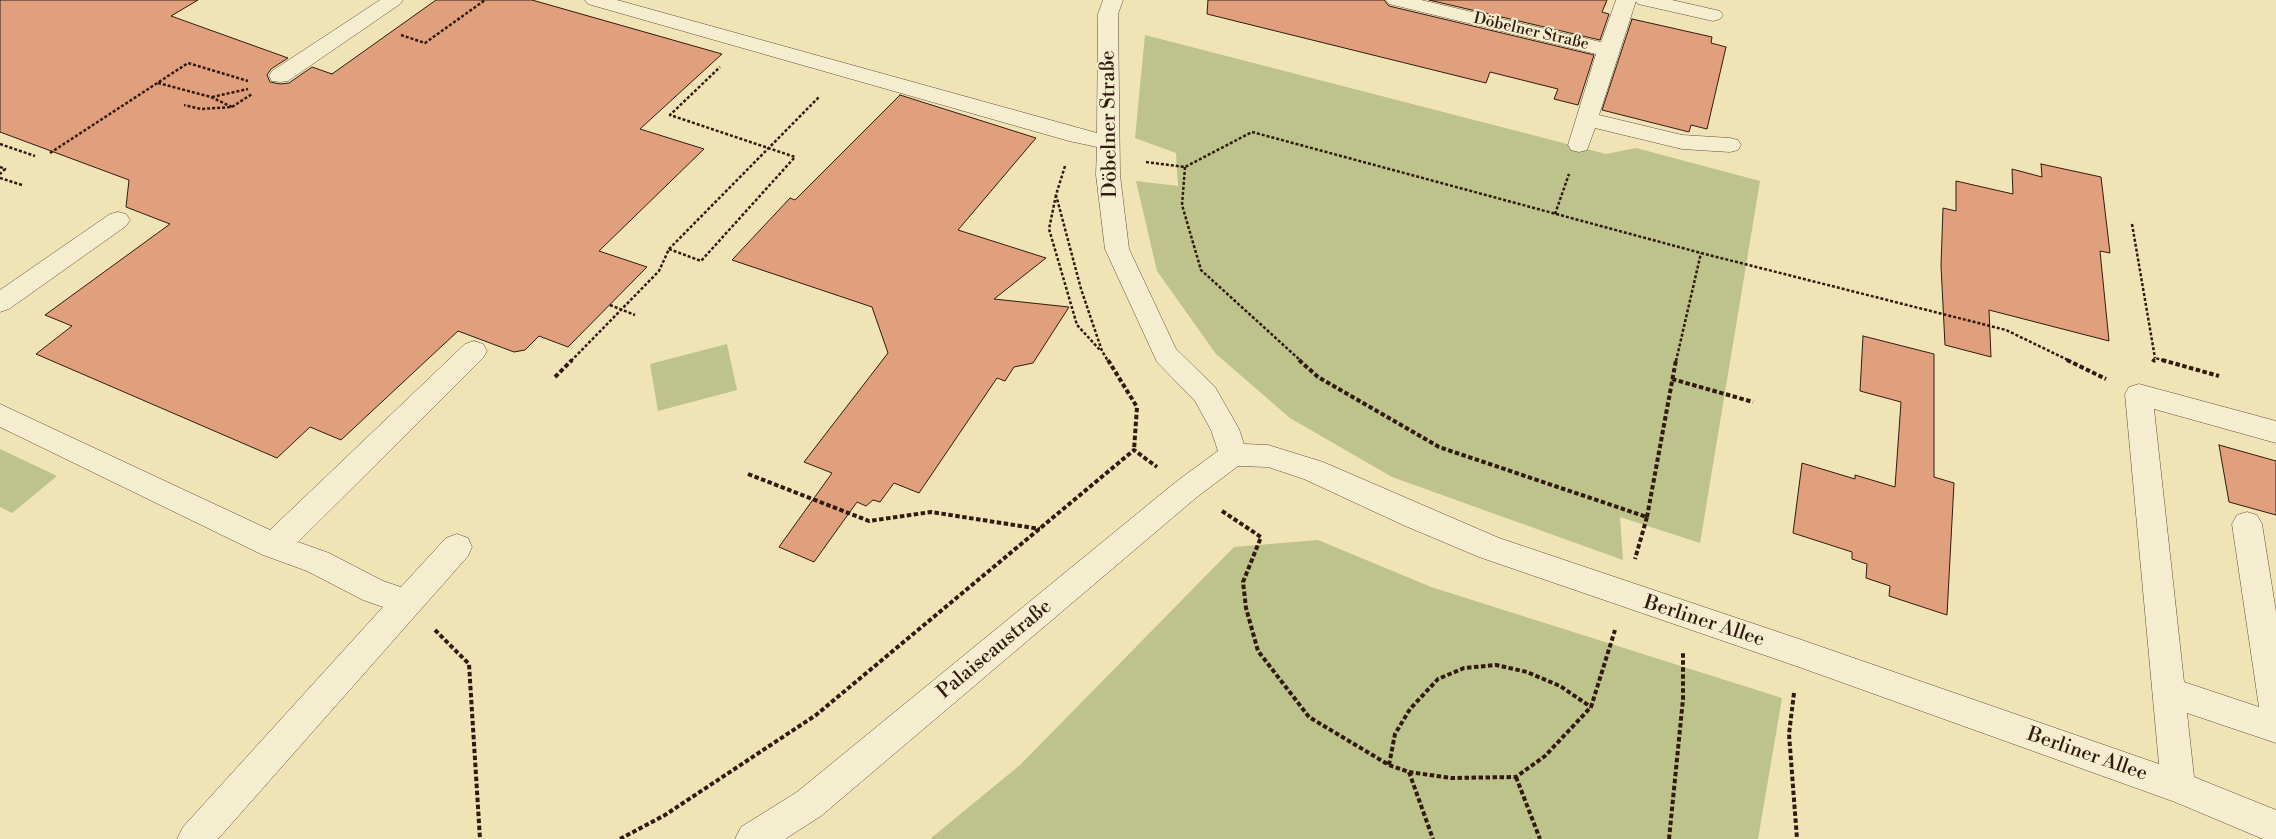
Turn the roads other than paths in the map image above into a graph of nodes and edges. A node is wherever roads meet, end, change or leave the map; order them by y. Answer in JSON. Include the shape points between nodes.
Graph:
{"nodes":[{"id":1,"x":393,"y":0,"type":"edge"},
{"id":2,"x":595,"y":0,"type":"edge"},
{"id":3,"x":1113,"y":0,"type":"edge"},
{"id":4,"x":1396,"y":0,"type":"edge"},
{"id":5,"x":1626,"y":0,"type":"edge"},
{"id":6,"x":1645,"y":0,"type":"edge"},
{"id":7,"x":1713,"y":15,"type":"dead end"},
{"id":8,"x":1608,"y":50,"type":"junction"},
{"id":9,"x":273,"y":81,"type":"road end"},
{"id":10,"x":1587,"y":119,"type":"junction"},
{"id":11,"x":1579,"y":145,"type":"road end"},
{"id":12,"x":1730,"y":145,"type":"dead end"},
{"id":13,"x":1108,"y":150,"type":"junction"},
{"id":14,"x":118,"y":220,"type":"dead end"},
{"id":15,"x":0,"y":303,"type":"edge"},
{"id":16,"x":474,"y":351,"type":"dead end"},
{"id":17,"x":0,"y":415,"type":"edge"},
{"id":18,"x":2276,"y":432,"type":"edge"},
{"id":19,"x":1233,"y":455,"type":"junction"},
{"id":20,"x":2247,"y":524,"type":"dead end"},
{"id":21,"x":274,"y":546,"type":"junction"},
{"id":22,"x":457,"y":547,"type":"dead end"},
{"id":23,"x":407,"y":602,"type":"junction"},
{"id":24,"x":2169,"y":692,"type":"junction"},
{"id":25,"x":2276,"y":714,"type":"edge"},
{"id":26,"x":2276,"y":728,"type":"edge"},
{"id":27,"x":2178,"y":787,"type":"junction"},
{"id":28,"x":2276,"y":827,"type":"edge"},
{"id":29,"x":195,"y":839,"type":"edge"},
{"id":30,"x":753,"y":839,"type":"edge"}],
"edges":[{"from":1,"to":9,"type":"street"},
{"from":2,"to":13,"type":"street","via":[[1077,136]]},
{"from":3,"to":13,"type":"street","name":"Döbelner Straße","via":[[1108,14]]},
{"from":4,"to":8,"type":"street","name":"Döbelner Straße"},
{"from":5,"to":8,"type":"street","name":"Döbelner Straße"},
{"from":6,"to":7,"type":"street"},
{"from":8,"to":10,"type":"street","name":"Döbelner Straße"},
{"from":10,"to":11,"type":"street","name":"Döbelner Straße"},
{"from":10,"to":12,"type":"street","via":[[1682,142]]},
{"from":13,"to":19,"type":"street","name":"Döbelner Straße","via":[[1117,249],[1166,355],[1204,394],[1225,429]]},
{"from":14,"to":15,"type":"street"},
{"from":16,"to":21,"type":"street"},
{"from":17,"to":21,"type":"street"},
{"from":18,"to":24,"type":"street","name":"Berliner Allee","via":[[2139,394]]},
{"from":19,"to":27,"type":"street","name":"Berliner Allee","via":[[1268,456],[1313,470],[1490,548]]},
{"from":19,"to":30,"type":"street","name":"Palaiseaustraße","via":[[1187,489],[809,804]]},
{"from":20,"to":25,"type":"street"},
{"from":21,"to":23,"type":"street"},
{"from":22,"to":23,"type":"street"},
{"from":23,"to":29,"type":"street"},
{"from":24,"to":26,"type":"street"},
{"from":24,"to":27,"type":"street","name":"Berliner Allee"},
{"from":27,"to":28,"type":"street","name":"Berliner Allee"}]}
